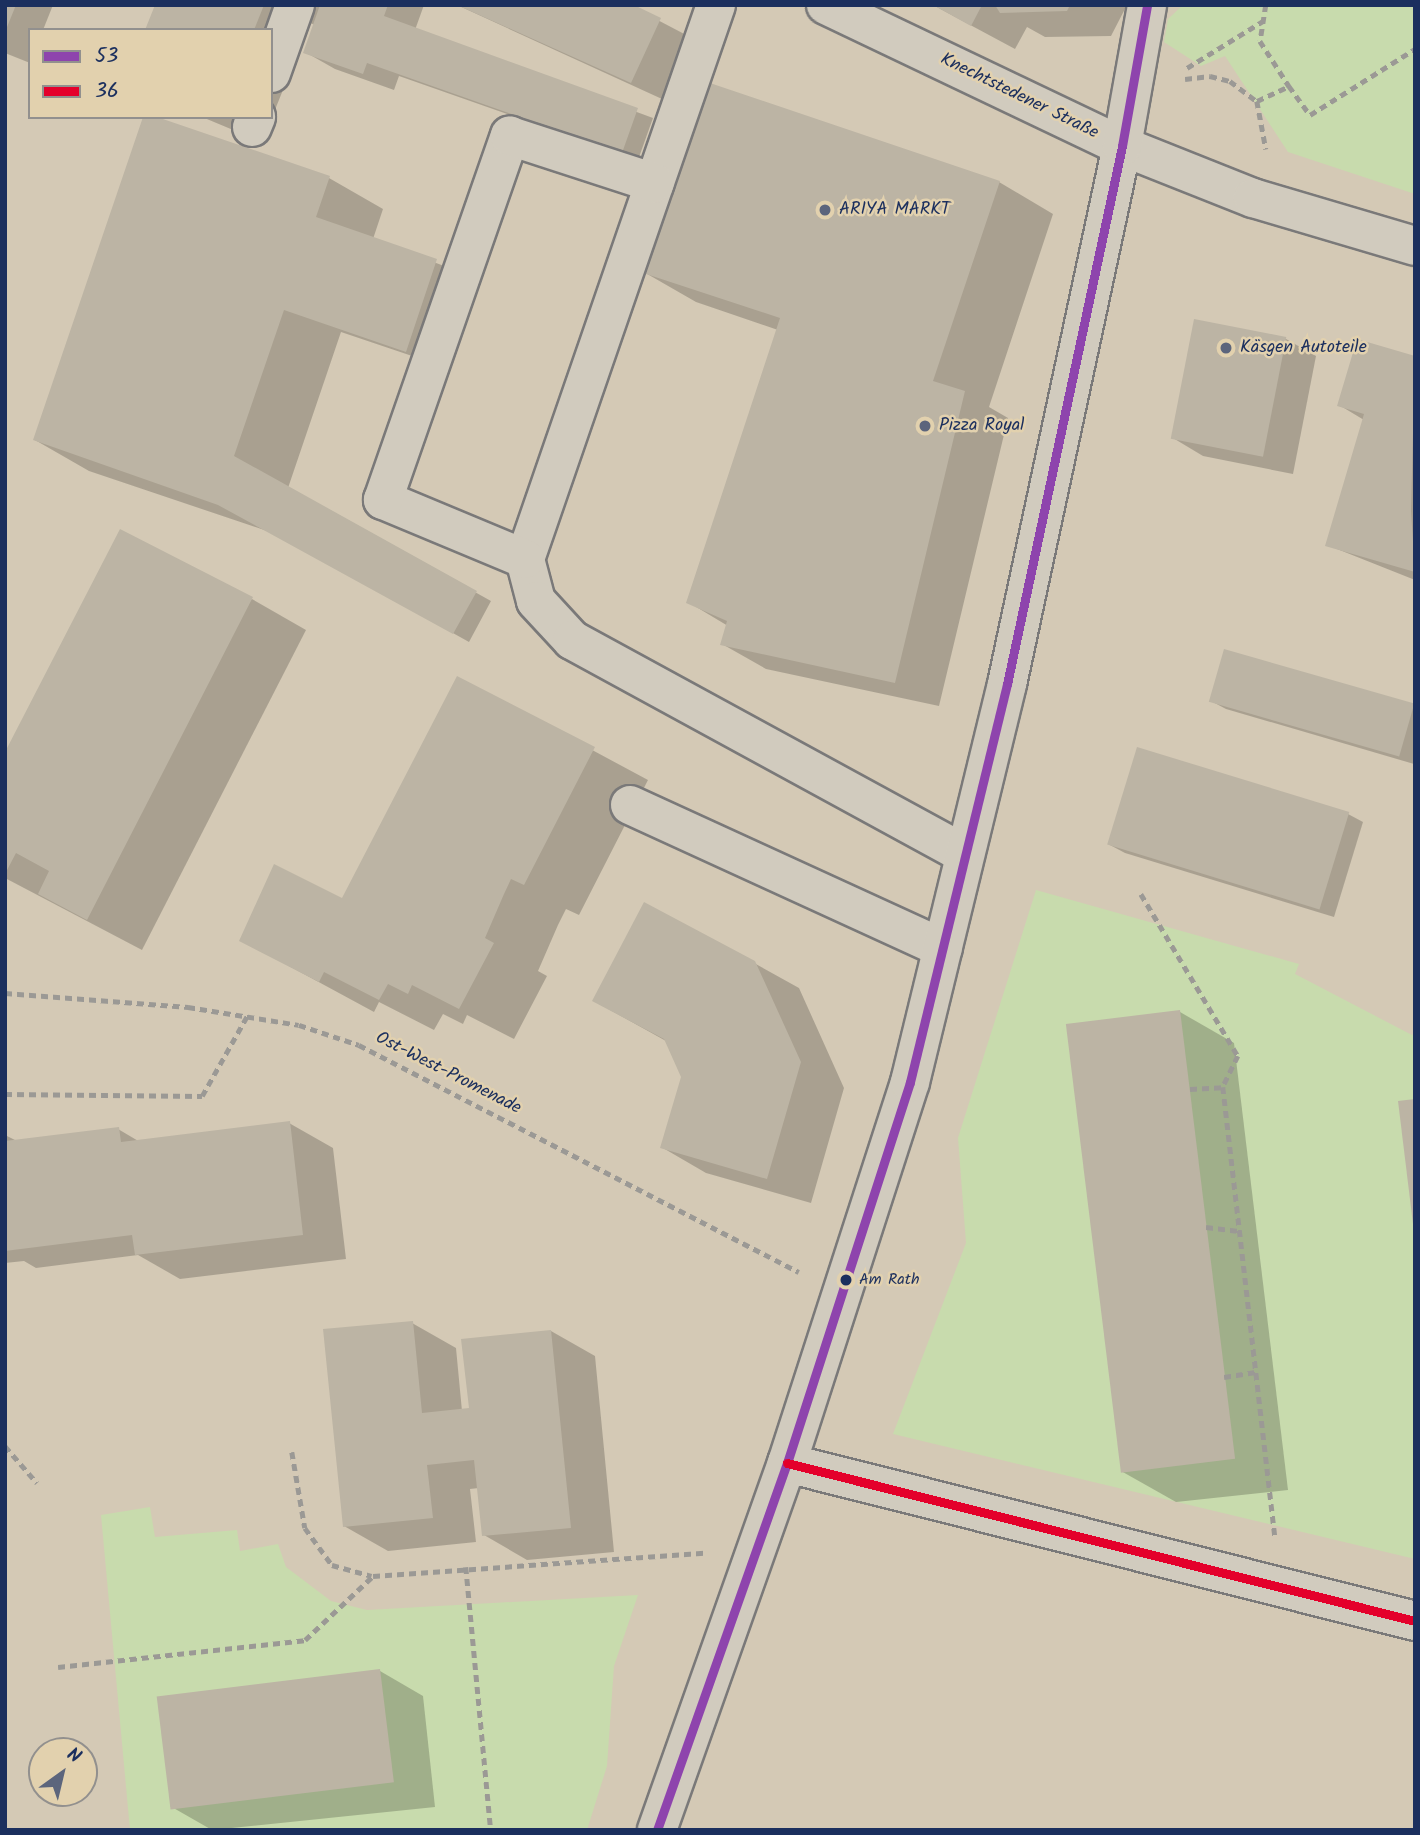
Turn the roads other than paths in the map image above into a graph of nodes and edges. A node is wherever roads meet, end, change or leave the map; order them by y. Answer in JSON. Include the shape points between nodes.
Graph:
{"nodes":[{"id":1,"x":295,"y":5,"type":"edge"},
{"id":2,"x":716,"y":5,"type":"edge"},
{"id":3,"x":826,"y":5,"type":"edge"},
{"id":4,"x":1147,"y":5,"type":"edge"},
{"id":5,"x":273,"y":67,"type":"edge"},
{"id":6,"x":1122,"y":146,"type":"junction"},
{"id":7,"x":655,"y":183,"type":"junction"},
{"id":8,"x":1415,"y":246,"type":"edge"},
{"id":9,"x":525,"y":559,"type":"junction"},
{"id":10,"x":630,"y":805,"type":"dead end"},
{"id":11,"x":965,"y":854,"type":"junction"},
{"id":12,"x":943,"y":947,"type":"junction"},
{"id":13,"x":787,"y":1463,"type":"junction"},
{"id":14,"x":1415,"y":1621,"type":"edge"},
{"id":15,"x":657,"y":1830,"type":"edge"}],
"edges":[{"from":1,"to":5,"type":"street"},
{"from":2,"to":7,"type":"street"},
{"from":3,"to":6,"type":"street","name":"Knechtstedener Straße"},
{"from":4,"to":6,"type":"street"},
{"from":6,"to":8,"type":"street","name":"Knechtstedener Straße","via":[[1253,198]]},
{"from":6,"to":11,"type":"street","via":[[1007,684]]},
{"from":7,"to":9,"type":"street"},
{"from":7,"to":9,"type":"street","via":[[510,136],[383,500]]},
{"from":9,"to":11,"type":"street","via":[[536,601],[572,640]]},
{"from":10,"to":12,"type":"street"},
{"from":11,"to":12,"type":"street"},
{"from":12,"to":13,"type":"street","via":[[910,1082]]},
{"from":13,"to":14,"type":"street"},
{"from":13,"to":15,"type":"street"}]}
